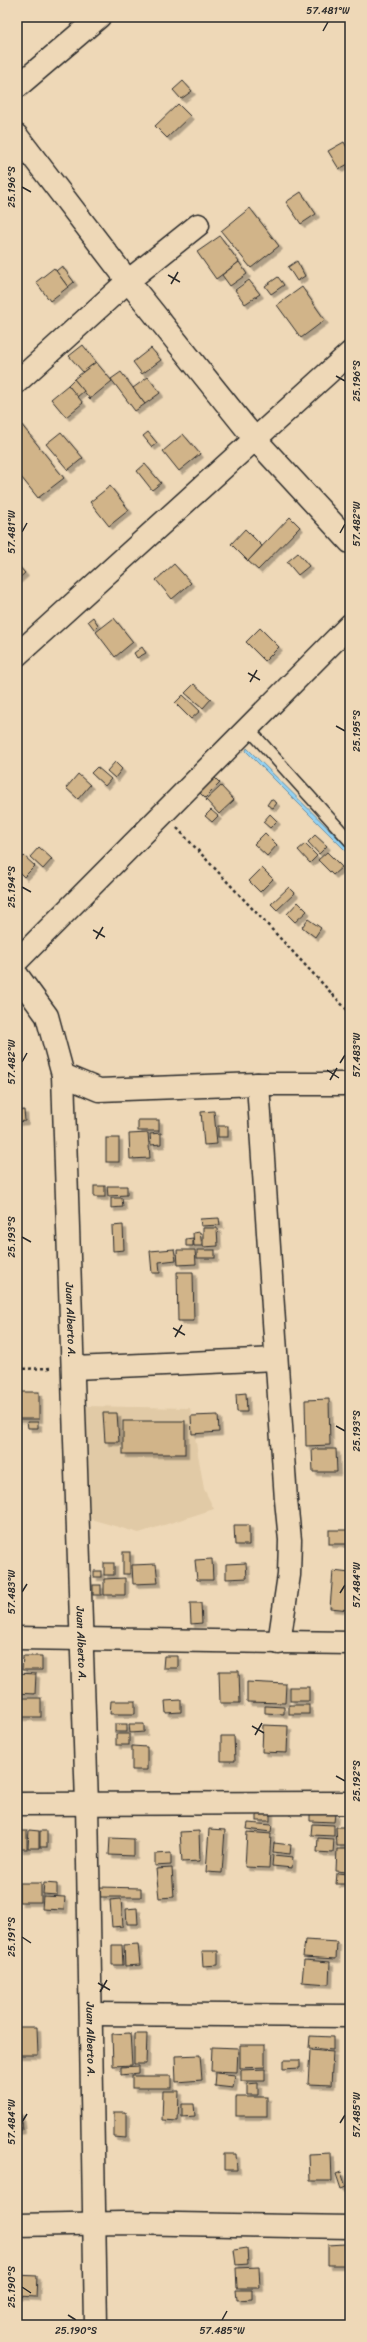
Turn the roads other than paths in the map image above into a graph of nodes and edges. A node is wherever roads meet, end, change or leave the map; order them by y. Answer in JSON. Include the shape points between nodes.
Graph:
{"nodes":[{"id":1,"x":99,"y":17,"type":"edge"},
{"id":2,"x":17,"y":87,"type":"edge"},
{"id":3,"x":17,"y":136,"type":"edge"},
{"id":4,"x":198,"y":225,"type":"dead end"},
{"id":5,"x":128,"y":281,"type":"junction"},
{"id":6,"x":350,"y":352,"type":"edge"},
{"id":7,"x":17,"y":382,"type":"edge"},
{"id":8,"x":254,"y":438,"type":"junction"},
{"id":9,"x":350,"y":542,"type":"edge"},
{"id":10,"x":350,"y":625,"type":"edge"},
{"id":11,"x":17,"y":655,"type":"edge"},
{"id":12,"x":248,"y":728,"type":"junction"},
{"id":13,"x":350,"y":841,"type":"edge"},
{"id":14,"x":17,"y":961,"type":"edge"},
{"id":15,"x":17,"y":975,"type":"edge"},
{"id":16,"x":63,"y":1075,"type":"junction"},
{"id":17,"x":258,"y":1084,"type":"junction"},
{"id":18,"x":350,"y":1084,"type":"edge"},
{"id":19,"x":276,"y":1359,"type":"junction"},
{"id":20,"x":74,"y":1368,"type":"junction"},
{"id":21,"x":17,"y":1638,"type":"edge"},
{"id":22,"x":80,"y":1640,"type":"junction"},
{"id":23,"x":279,"y":1643,"type":"junction"},
{"id":24,"x":350,"y":1643,"type":"edge"},
{"id":25,"x":350,"y":1803,"type":"edge"},
{"id":26,"x":17,"y":1804,"type":"edge"},
{"id":27,"x":87,"y":1804,"type":"junction"},
{"id":28,"x":92,"y":2014,"type":"junction"},
{"id":29,"x":350,"y":2016,"type":"edge"},
{"id":30,"x":93,"y":2224,"type":"junction"},
{"id":31,"x":17,"y":2225,"type":"edge"},
{"id":32,"x":350,"y":2227,"type":"edge"},
{"id":33,"x":96,"y":2325,"type":"edge"}],
"edges":[{"from":1,"to":2,"type":"street"},
{"from":3,"to":5,"type":"street"},
{"from":4,"to":5,"type":"street"},
{"from":5,"to":7,"type":"street"},
{"from":5,"to":8,"type":"street"},
{"from":6,"to":8,"type":"street"},
{"from":8,"to":9,"type":"street"},
{"from":8,"to":11,"type":"street"},
{"from":10,"to":12,"type":"street"},
{"from":12,"to":13,"type":"lane"},
{"from":12,"to":14,"type":"street"},
{"from":15,"to":16,"type":"street","name":"Juan Alberto A.","via":[[47,1016]]},
{"from":16,"to":17,"type":"street","via":[[99,1090]]},
{"from":16,"to":20,"type":"street","name":"Juan Alberto A."},
{"from":17,"to":18,"type":"street"},
{"from":17,"to":19,"type":"street"},
{"from":19,"to":20,"type":"street"},
{"from":19,"to":23,"type":"street","via":[[290,1540],[288,1594]]},
{"from":20,"to":22,"type":"street","name":"Juan Alberto A."},
{"from":21,"to":22,"type":"street"},
{"from":22,"to":23,"type":"street"},
{"from":22,"to":27,"type":"street","name":"Juan Alberto A."},
{"from":23,"to":24,"type":"street"},
{"from":25,"to":27,"type":"street"},
{"from":26,"to":27,"type":"street"},
{"from":27,"to":28,"type":"street","name":"Juan Alberto A."},
{"from":28,"to":29,"type":"street"},
{"from":28,"to":30,"type":"street","name":"Juan Alberto A."},
{"from":30,"to":31,"type":"street"},
{"from":30,"to":32,"type":"street"},
{"from":30,"to":33,"type":"street","name":"Juan Alberto A."}]}
